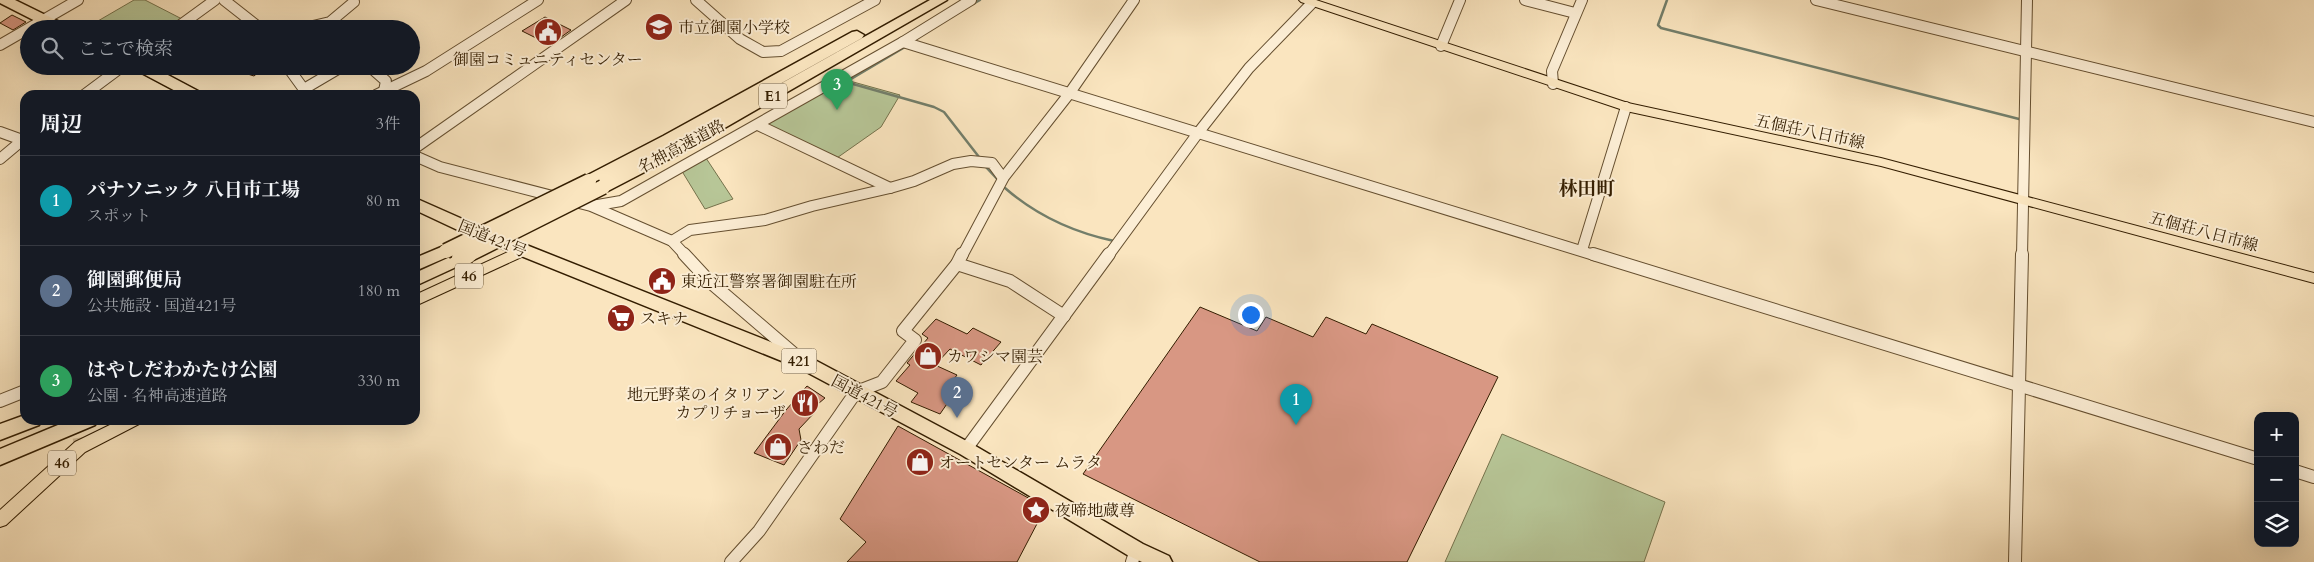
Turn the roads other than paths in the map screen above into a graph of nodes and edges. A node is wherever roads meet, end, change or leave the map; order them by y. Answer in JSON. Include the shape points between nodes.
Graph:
{"nodes":[{"id":1,"x":4,"y":0,"type":"edge"},
{"id":2,"x":78,"y":0,"type":"edge"},
{"id":3,"x":215,"y":0,"type":"edge"},
{"id":4,"x":224,"y":0,"type":"edge"},
{"id":5,"x":538,"y":0,"type":"edge"},
{"id":6,"x":626,"y":0,"type":"edge"},
{"id":7,"x":696,"y":0,"type":"edge"},
{"id":8,"x":875,"y":0,"type":"edge"},
{"id":9,"x":918,"y":0,"type":"edge"},
{"id":10,"x":940,"y":0,"type":"edge"},
{"id":11,"x":971,"y":0,"type":"edge"},
{"id":12,"x":1134,"y":0,"type":"edge"},
{"id":13,"x":1460,"y":0,"type":"edge"},
{"id":14,"x":1525,"y":0,"type":"edge"},
{"id":15,"x":1582,"y":0,"type":"edge"},
{"id":16,"x":1816,"y":0,"type":"edge"},
{"id":17,"x":2027,"y":0,"type":"edge"},
{"id":18,"x":352,"y":1,"type":"edge"},
{"id":19,"x":1308,"y":1,"type":"edge"},
{"id":20,"x":1575,"y":13,"type":"junction"},
{"id":21,"x":44,"y":20,"type":"joint"},
{"id":22,"x":187,"y":20,"type":"edge"},
{"id":23,"x":250,"y":20,"type":"edge"},
{"id":24,"x":332,"y":20,"type":"edge"},
{"id":25,"x":20,"y":33,"type":"edge"},
{"id":26,"x":904,"y":42,"type":"junction"},
{"id":27,"x":0,"y":44,"type":"edge"},
{"id":28,"x":1441,"y":46,"type":"junction"},
{"id":29,"x":2026,"y":51,"type":"junction"},
{"id":30,"x":420,"y":74,"type":"edge"},
{"id":31,"x":111,"y":75,"type":"edge"},
{"id":32,"x":156,"y":75,"type":"edge"},
{"id":33,"x":294,"y":75,"type":"edge"},
{"id":34,"x":330,"y":75,"type":"edge"},
{"id":35,"x":379,"y":75,"type":"edge"},
{"id":36,"x":418,"y":75,"type":"edge"},
{"id":37,"x":1553,"y":84,"type":"junction"},
{"id":38,"x":91,"y":90,"type":"edge"},
{"id":39,"x":185,"y":90,"type":"edge"},
{"id":40,"x":305,"y":90,"type":"edge"},
{"id":41,"x":309,"y":90,"type":"edge"},
{"id":42,"x":382,"y":90,"type":"edge"},
{"id":43,"x":386,"y":90,"type":"edge"},
{"id":44,"x":1069,"y":94,"type":"junction"},
{"id":45,"x":1626,"y":107,"type":"junction"},
{"id":46,"x":2314,"y":122,"type":"edge"},
{"id":47,"x":758,"y":125,"type":"junction"},
{"id":48,"x":0,"y":132,"type":"edge"},
{"id":49,"x":1198,"y":133,"type":"junction"},
{"id":50,"x":20,"y":139,"type":"edge"},
{"id":51,"x":20,"y":143,"type":"edge"},
{"id":52,"x":420,"y":144,"type":"edge"},
{"id":53,"x":420,"y":158,"type":"edge"},
{"id":54,"x":0,"y":159,"type":"edge"},
{"id":55,"x":1003,"y":178,"type":"junction"},
{"id":56,"x":596,"y":184,"type":"junction"},
{"id":57,"x":890,"y":188,"type":"junction"},
{"id":58,"x":2023,"y":198,"type":"junction"},
{"id":59,"x":420,"y":206,"type":"edge"},
{"id":60,"x":591,"y":206,"type":"junction"},
{"id":61,"x":672,"y":241,"type":"junction"},
{"id":62,"x":523,"y":250,"type":"junction"},
{"id":63,"x":1582,"y":250,"type":"junction"},
{"id":64,"x":453,"y":255,"type":"junction"},
{"id":65,"x":957,"y":264,"type":"junction"},
{"id":66,"x":420,"y":265,"type":"edge"},
{"id":67,"x":420,"y":277,"type":"edge"},
{"id":68,"x":2314,"y":278,"type":"edge"},
{"id":69,"x":420,"y":298,"type":"edge"},
{"id":70,"x":1064,"y":316,"type":"junction"},
{"id":71,"x":806,"y":363,"type":"junction"},
{"id":72,"x":2018,"y":384,"type":"junction"},
{"id":73,"x":856,"y":392,"type":"junction"},
{"id":74,"x":20,"y":393,"type":"edge"},
{"id":75,"x":0,"y":400,"type":"edge"},
{"id":76,"x":20,"y":425,"type":"edge"},
{"id":77,"x":71,"y":425,"type":"edge"},
{"id":78,"x":77,"y":425,"type":"edge"},
{"id":79,"x":124,"y":425,"type":"edge"},
{"id":80,"x":0,"y":432,"type":"edge"},
{"id":81,"x":966,"y":449,"type":"junction"},
{"id":82,"x":0,"y":452,"type":"edge"},
{"id":83,"x":0,"y":457,"type":"edge"},
{"id":84,"x":2254,"y":458,"type":"edge"},
{"id":85,"x":2299,"y":472,"type":"edge"},
{"id":86,"x":2314,"y":477,"type":"edge"},
{"id":87,"x":0,"y":520,"type":"edge"},
{"id":88,"x":1134,"y":556,"type":"edge"},
{"id":89,"x":731,"y":562,"type":"edge"},
{"id":90,"x":1162,"y":562,"type":"edge"},
{"id":91,"x":2015,"y":562,"type":"edge"}],
"edges":[{"from":1,"to":21,"type":"highway"},
{"from":2,"to":21,"type":"street"},
{"from":3,"to":22,"type":"street"},
{"from":4,"to":23,"type":"street"},
{"from":5,"to":30,"type":"street"},
{"from":6,"to":52,"type":"street"},
{"from":7,"to":8,"type":"street","via":[[740,38],[763,52],[781,50]]},
{"from":9,"to":56,"type":"highway","name":"名神高速道路","number":"E1"},
{"from":10,"to":56,"type":"highway","name":"名神高速道路","number":"E1","via":[[703,134]]},
{"from":11,"to":26,"type":"street"},
{"from":12,"to":44,"type":"street"},
{"from":13,"to":28,"type":"street"},
{"from":14,"to":20,"type":"street"},
{"from":15,"to":20,"type":"street"},
{"from":16,"to":29,"type":"street"},
{"from":17,"to":29,"type":"street"},
{"from":18,"to":24,"type":"street"},
{"from":19,"to":28,"type":"main road","name":"五個荘八日市線"},
{"from":19,"to":49,"type":"street"},
{"from":20,"to":37,"type":"street","via":[[1552,72]]},
{"from":25,"to":27,"type":"street"},
{"from":26,"to":44,"type":"street"},
{"from":26,"to":47,"type":"street"},
{"from":28,"to":37,"type":"main road","name":"五個荘八日市線"},
{"from":29,"to":46,"type":"street"},
{"from":29,"to":58,"type":"street"},
{"from":31,"to":38,"type":"street"},
{"from":32,"to":39,"type":"highway"},
{"from":33,"to":40,"type":"street"},
{"from":34,"to":41,"type":"street"},
{"from":35,"to":42,"type":"street","via":[[386,81]]},
{"from":36,"to":43,"type":"street"},
{"from":37,"to":45,"type":"main road","name":"五個荘八日市線"},
{"from":44,"to":49,"type":"street"},
{"from":44,"to":55,"type":"street"},
{"from":45,"to":58,"type":"main road","name":"五個荘八日市線","via":[[1881,162]]},
{"from":45,"to":63,"type":"street"},
{"from":47,"to":57,"type":"street"},
{"from":47,"to":60,"type":"street","via":[[621,201]]},
{"from":48,"to":50,"type":"street"},
{"from":49,"to":63,"type":"street"},
{"from":49,"to":70,"type":"street"},
{"from":51,"to":54,"type":"street"},
{"from":53,"to":60,"type":"street","via":[[440,167]]},
{"from":55,"to":57,"type":"street","via":[[992,163],[971,161],[952,164]]},
{"from":55,"to":65,"type":"street"},
{"from":56,"to":64,"type":"highway","name":"名神高速道路","number":"E1","bridge":true},
{"from":57,"to":61,"type":"street","via":[[765,220],[690,230]]},
{"from":58,"to":68,"type":"main road","name":"五個荘八日市線"},
{"from":58,"to":72,"type":"street"},
{"from":59,"to":62,"type":"highway","name":"国道421号","number":"421"},
{"from":60,"to":61,"type":"street"},
{"from":61,"to":71,"type":"street","via":[[709,281]]},
{"from":62,"to":69,"type":"main road","number":"46"},
{"from":62,"to":71,"type":"highway","name":"国道421号","number":"421"},
{"from":63,"to":72,"type":"street"},
{"from":64,"to":66,"type":"highway","name":"名神高速道路","number":"E1"},
{"from":64,"to":67,"type":"highway","name":"名神高速道路","number":"E1"},
{"from":65,"to":70,"type":"street","via":[[1010,281]]},
{"from":65,"to":73,"type":"street","via":[[903,331],[915,340],[882,382]]},
{"from":70,"to":81,"type":"street"},
{"from":71,"to":73,"type":"highway","name":"国道421号","number":"421"},
{"from":72,"to":84,"type":"street"},
{"from":72,"to":91,"type":"street"},
{"from":73,"to":81,"type":"highway","name":"国道421号","number":"421"},
{"from":73,"to":89,"type":"street","via":[[759,532]]},
{"from":74,"to":75,"type":"street"},
{"from":76,"to":80,"type":"highway"},
{"from":77,"to":82,"type":"highway"},
{"from":78,"to":83,"type":"highway"},
{"from":79,"to":87,"type":"main road","number":"46","via":[[80,447]]},
{"from":81,"to":88,"type":"highway","name":"国道421号","number":"421"},
{"from":85,"to":86,"type":"street"},
{"from":88,"to":90,"type":"highway","name":"国道421号","number":"421"}]}
